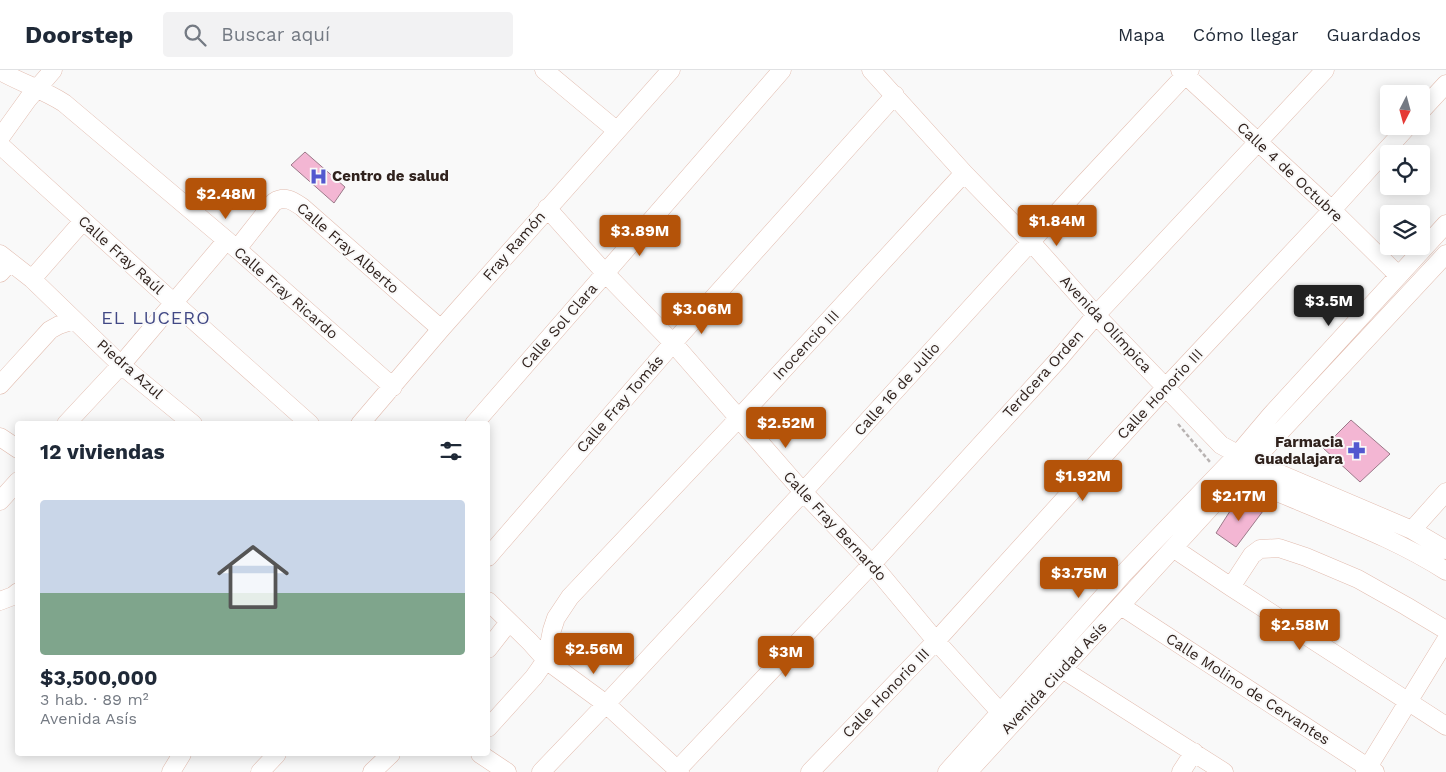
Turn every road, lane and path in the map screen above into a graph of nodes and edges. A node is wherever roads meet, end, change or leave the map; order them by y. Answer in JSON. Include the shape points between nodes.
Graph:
{"nodes":[{"id":1,"x":53,"y":70,"type":"edge"},
{"id":2,"x":544,"y":70,"type":"edge"},
{"id":3,"x":669,"y":70,"type":"edge"},
{"id":4,"x":782,"y":70,"type":"edge"},
{"id":5,"x":871,"y":70,"type":"edge"},
{"id":6,"x":1324,"y":70,"type":"edge"},
{"id":7,"x":0,"y":71,"type":"edge"},
{"id":8,"x":1185,"y":72,"type":"edge"},
{"id":9,"x":1446,"y":84,"type":"edge"},
{"id":10,"x":38,"y":89,"type":"junction"},
{"id":11,"x":895,"y":96,"type":"junction"},
{"id":12,"x":1430,"y":101,"type":"edge"},
{"id":13,"x":616,"y":130,"type":"junction"},
{"id":14,"x":1400,"y":135,"type":"edge"},
{"id":15,"x":0,"y":138,"type":"edge"},
{"id":16,"x":1258,"y":142,"type":"junction"},
{"id":17,"x":0,"y":145,"type":"edge"},
{"id":18,"x":964,"y":173,"type":"junction"},
{"id":19,"x":547,"y":208,"type":"junction"},
{"id":20,"x":1332,"y":210,"type":"junction"},
{"id":21,"x":83,"y":221,"type":"junction"},
{"id":22,"x":1446,"y":224,"type":"edge"},
{"id":23,"x":1031,"y":242,"type":"junction"},
{"id":24,"x":231,"y":245,"type":"junction"},
{"id":25,"x":3,"y":263,"type":"edge"},
{"id":26,"x":1443,"y":263,"type":"edge"},
{"id":27,"x":605,"y":273,"type":"junction"},
{"id":28,"x":1398,"y":276,"type":"junction"},
{"id":29,"x":32,"y":279,"type":"junction"},
{"id":30,"x":173,"y":302,"type":"junction"},
{"id":31,"x":1096,"y":315,"type":"junction"},
{"id":32,"x":74,"y":320,"type":"junction"},
{"id":33,"x":441,"y":329,"type":"junction"},
{"id":34,"x":673,"y":343,"type":"junction"},
{"id":35,"x":121,"y":364,"type":"junction"},
{"id":36,"x":0,"y":385,"type":"edge"},
{"id":37,"x":393,"y":386,"type":"junction"},
{"id":38,"x":1165,"y":388,"type":"junction"},
{"id":39,"x":174,"y":418,"type":"edge"},
{"id":40,"x":738,"y":419,"type":"junction"},
{"id":41,"x":69,"y":421,"type":"edge"},
{"id":42,"x":307,"y":421,"type":"edge"},
{"id":43,"x":363,"y":421,"type":"edge"},
{"id":44,"x":477,"y":421,"type":"edge"},
{"id":45,"x":0,"y":437,"type":"edge"},
{"id":46,"x":15,"y":447,"type":"edge"},
{"id":47,"x":1239,"y":464,"type":"junction"},
{"id":48,"x":15,"y":484,"type":"edge"},
{"id":49,"x":803,"y":492,"type":"junction"},
{"id":50,"x":1446,"y":492,"type":"edge"},
{"id":51,"x":0,"y":501,"type":"edge"},
{"id":52,"x":1412,"y":530,"type":"junction"},
{"id":53,"x":1173,"y":548,"type":"junction"},
{"id":54,"x":1446,"y":550,"type":"edge"},
{"id":55,"x":490,"y":555,"type":"edge"},
{"id":56,"x":872,"y":564,"type":"junction"},
{"id":57,"x":1446,"y":571,"type":"edge"},
{"id":58,"x":1231,"y":587,"type":"junction"},
{"id":59,"x":490,"y":603,"type":"edge"},
{"id":60,"x":1121,"y":606,"type":"junction"},
{"id":61,"x":509,"y":622,"type":"junction"},
{"id":62,"x":1446,"y":630,"type":"edge"},
{"id":63,"x":1446,"y":640,"type":"edge"},
{"id":64,"x":936,"y":641,"type":"junction"},
{"id":65,"x":490,"y":646,"type":"edge"},
{"id":66,"x":546,"y":660,"type":"junction"},
{"id":67,"x":1062,"y":669,"type":"junction"},
{"id":68,"x":1408,"y":701,"type":"junction"},
{"id":69,"x":606,"y":704,"type":"junction"},
{"id":70,"x":1000,"y":712,"type":"junction"},
{"id":71,"x":490,"y":726,"type":"edge"},
{"id":72,"x":1446,"y":726,"type":"edge"},
{"id":73,"x":1194,"y":752,"type":"junction"},
{"id":74,"x":181,"y":756,"type":"edge"},
{"id":75,"x":275,"y":756,"type":"edge"},
{"id":76,"x":389,"y":756,"type":"edge"},
{"id":77,"x":483,"y":756,"type":"edge"},
{"id":78,"x":679,"y":771,"type":"edge"},
{"id":79,"x":952,"y":771,"type":"edge"},
{"id":80,"x":1369,"y":771,"type":"edge"},
{"id":81,"x":170,"y":772,"type":"edge"},
{"id":82,"x":260,"y":772,"type":"edge"},
{"id":83,"x":372,"y":772,"type":"edge"},
{"id":84,"x":507,"y":772,"type":"edge"},
{"id":85,"x":541,"y":772,"type":"edge"},
{"id":86,"x":810,"y":772,"type":"edge"},
{"id":87,"x":968,"y":772,"type":"edge"},
{"id":88,"x":1181,"y":772,"type":"edge"},
{"id":89,"x":1224,"y":772,"type":"edge"}],
"edges":[{"from":1,"to":10,"type":"street"},
{"from":2,"to":13,"type":"street"},
{"from":3,"to":13,"type":"street","name":"Fray Ramón"},
{"from":4,"to":27,"type":"street","name":"Calle Sol Clara"},
{"from":5,"to":11,"type":"street","name":"Avenida Olímpica"},
{"from":6,"to":16,"type":"street","name":"Terdcera Orden"},
{"from":7,"to":10,"type":"street","name":"Calle Fray Ricardo"},
{"from":8,"to":16,"type":"street","name":"Calle 4 de Octubre"},
{"from":8,"to":23,"type":"street","name":"Calle 16 de Julio"},
{"from":9,"to":12,"type":"street"},
{"from":10,"to":15,"type":"street"},
{"from":10,"to":24,"type":"street","name":"Calle Fray Ricardo","via":[[64,103]]},
{"from":11,"to":18,"type":"street","name":"Avenida Olímpica"},
{"from":11,"to":34,"type":"street","name":"Calle Fray Tomás"},
{"from":13,"to":19,"type":"street","name":"Fray Ramón"},
{"from":14,"to":20,"type":"street","name":"Calle Honorio III"},
{"from":16,"to":20,"type":"street","name":"Calle 4 de Octubre"},
{"from":16,"to":31,"type":"street","name":"Terdcera Orden"},
{"from":17,"to":21,"type":"street","name":"Calle Fray Raúl"},
{"from":18,"to":23,"type":"street","name":"Avenida Olímpica"},
{"from":18,"to":40,"type":"street","name":"Inocencio III"},
{"from":19,"to":27,"type":"street","name":"Calle Fray Bernardo"},
{"from":19,"to":33,"type":"street","name":"Fray Ramón"},
{"from":20,"to":28,"type":"street","name":"Calle 4 de Octubre"},
{"from":20,"to":38,"type":"street","name":"Calle Honorio III"},
{"from":21,"to":29,"type":"street"},
{"from":21,"to":30,"type":"street","name":"Calle Fray Raúl"},
{"from":22,"to":28,"type":"street"},
{"from":23,"to":31,"type":"street","name":"Avenida Olímpica"},
{"from":23,"to":49,"type":"street","name":"Calle 16 de Julio"},
{"from":24,"to":30,"type":"street","name":"Calle Fray Alberto"},
{"from":24,"to":33,"type":"street","name":"Calle Fray Alberto","via":[[274,202],[284,198],[292,200]]},
{"from":24,"to":37,"type":"street","name":"Calle Fray Ricardo"},
{"from":25,"to":29,"type":"street","name":"Piedra Azul"},
{"from":26,"to":47,"type":"street","name":"Avenida Ciudad Asís"},
{"from":27,"to":34,"type":"street","name":"Calle Fray Bernardo"},
{"from":27,"to":44,"type":"street","name":"Calle Sol Clara"},
{"from":28,"to":47,"type":"street"},
{"from":29,"to":32,"type":"street","name":"Piedra Azul"},
{"from":30,"to":35,"type":"street","name":"Calle Fray Alberto"},
{"from":30,"to":42,"type":"street","name":"Calle Fray Raúl"},
{"from":31,"to":38,"type":"street","name":"Avenida Olímpica"},
{"from":31,"to":56,"type":"street","name":"Terdcera Orden"},
{"from":32,"to":35,"type":"street","name":"Piedra Azul"},
{"from":32,"to":36,"type":"street","via":[[50,330]]},
{"from":33,"to":37,"type":"street","name":"Fray Ramón"},
{"from":34,"to":40,"type":"street","name":"Calle Fray Bernardo"},
{"from":34,"to":55,"type":"street","name":"Calle Fray Tomás"},
{"from":35,"to":39,"type":"street","name":"Piedra Azul"},
{"from":35,"to":41,"type":"street","name":"Calle Fray Alberto"},
{"from":37,"to":43,"type":"street","name":"Fray Ramón"},
{"from":38,"to":47,"type":"street","name":"Avenida Olímpica"},
{"from":38,"to":64,"type":"street","name":"Calle Honorio III"},
{"from":40,"to":49,"type":"street","name":"Calle Fray Bernardo"},
{"from":40,"to":66,"type":"street","name":"Inocencio III","via":[[570,597],[556,618]]},
{"from":45,"to":46,"type":"street"},
{"from":47,"to":52,"type":"street"},
{"from":47,"to":53,"type":"street","name":"Avenida Ciudad Asís"},
{"from":47,"to":57,"type":"street"},
{"from":47,"to":70,"type":"street","name":"Avenida Ciudad Asís","via":[[1124,573]]},
{"from":48,"to":51,"type":"street"},
{"from":49,"to":56,"type":"street","name":"Calle Fray Bernardo"},
{"from":49,"to":69,"type":"street","name":"Calle 16 de Julio"},
{"from":50,"to":52,"type":"street"},
{"from":52,"to":54,"type":"street"},
{"from":53,"to":58,"type":"street"},
{"from":53,"to":60,"type":"street","name":"Avenida Ciudad Asís"},
{"from":56,"to":64,"type":"street","name":"Calle Fray Bernardo"},
{"from":56,"to":78,"type":"street","name":"Terdcera Orden"},
{"from":58,"to":62,"type":"street","via":[[1252,555],[1260,549],[1279,548],[1358,579]]},
{"from":58,"to":68,"type":"street"},
{"from":59,"to":61,"type":"street"},
{"from":60,"to":67,"type":"street","name":"Avenida Ciudad Asís"},
{"from":60,"to":80,"type":"street","name":"Calle Molino de Cervantes"},
{"from":61,"to":65,"type":"street"},
{"from":61,"to":66,"type":"street"},
{"from":63,"to":68,"type":"street"},
{"from":64,"to":70,"type":"street","name":"Calle Fray Bernardo"},
{"from":64,"to":86,"type":"street","name":"Calle Honorio III"},
{"from":66,"to":69,"type":"street"},
{"from":66,"to":71,"type":"street"},
{"from":67,"to":73,"type":"street"},
{"from":67,"to":87,"type":"street","name":"Avenida Ciudad Asís"},
{"from":68,"to":72,"type":"street"},
{"from":68,"to":80,"type":"street"},
{"from":69,"to":78,"type":"street"},
{"from":69,"to":85,"type":"street","name":"Calle 16 de Julio"},
{"from":70,"to":79,"type":"street","name":"Avenida Ciudad Asís"},
{"from":73,"to":88,"type":"street"},
{"from":73,"to":89,"type":"street"},
{"from":74,"to":81,"type":"street"},
{"from":75,"to":82,"type":"street"},
{"from":76,"to":83,"type":"street"},
{"from":77,"to":84,"type":"street"}]}
